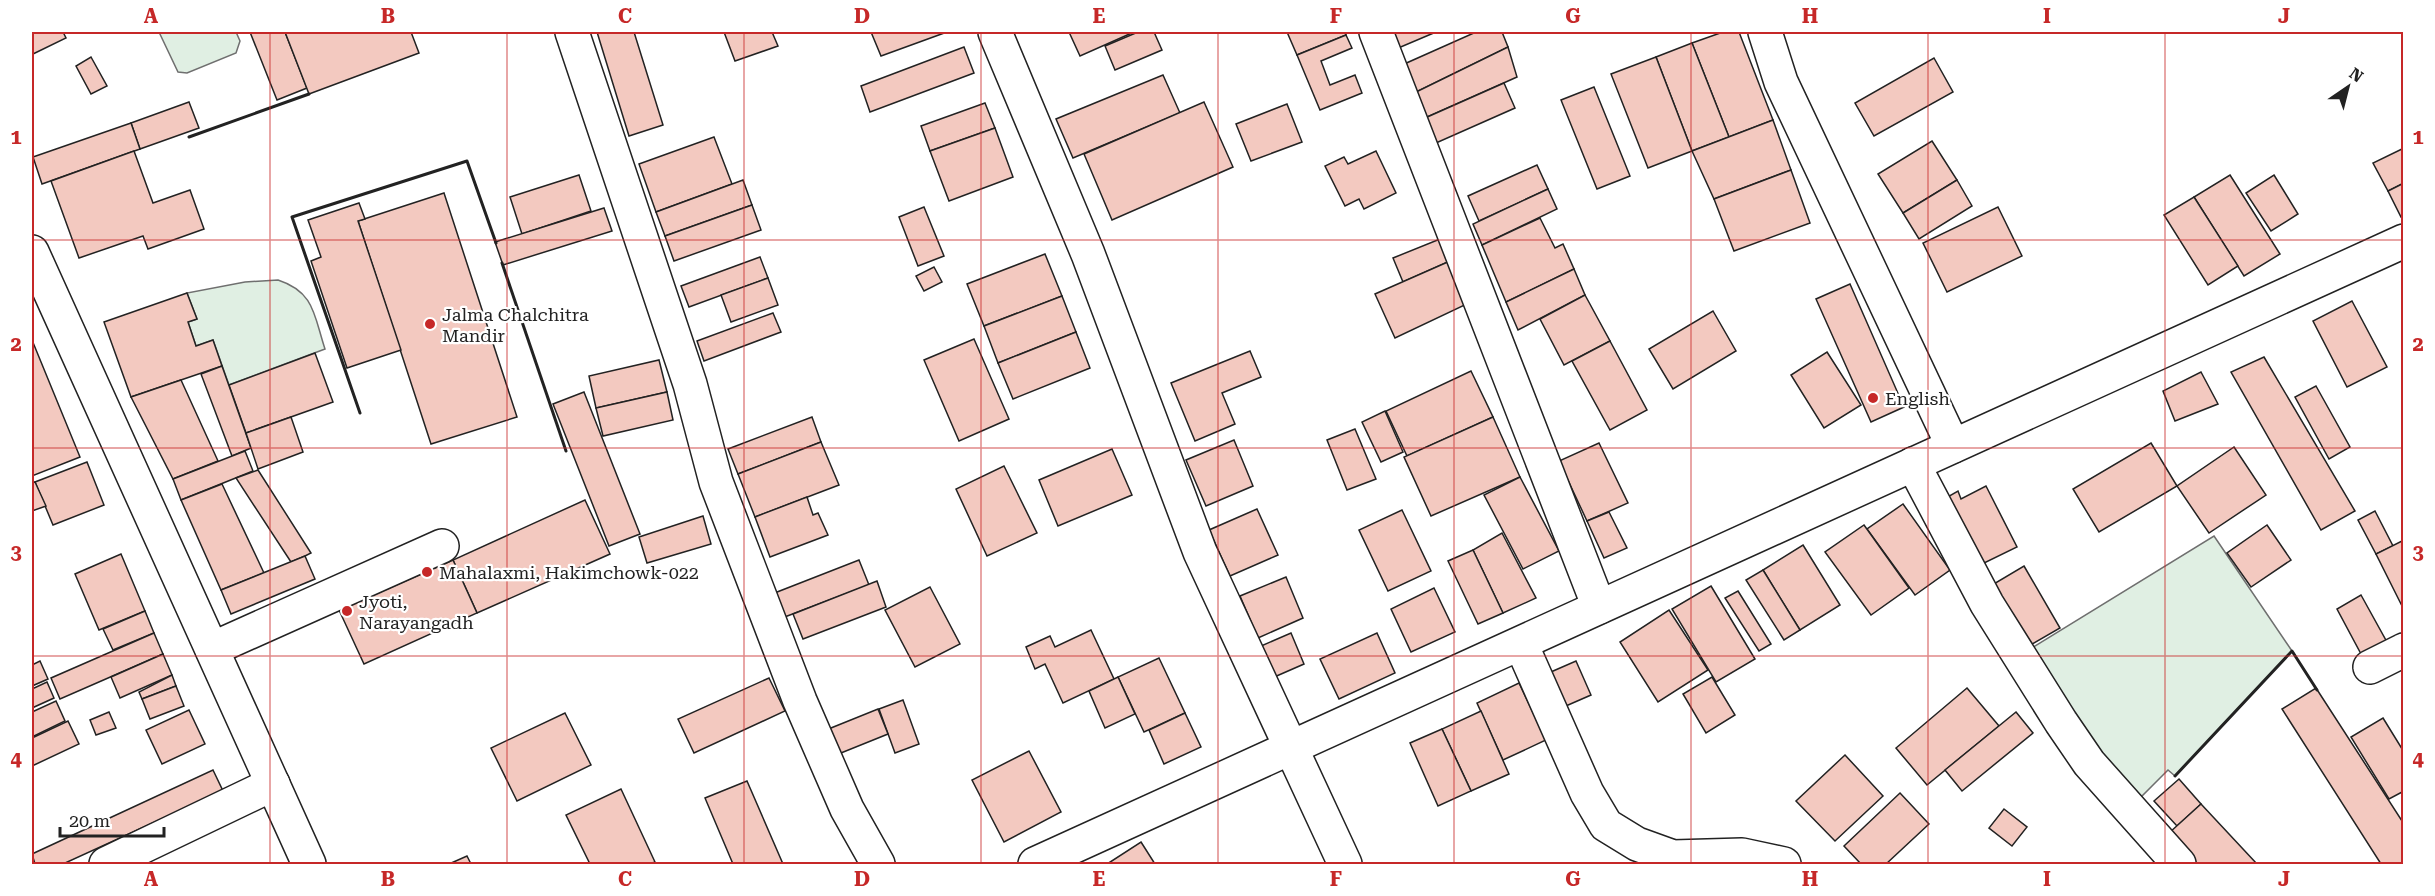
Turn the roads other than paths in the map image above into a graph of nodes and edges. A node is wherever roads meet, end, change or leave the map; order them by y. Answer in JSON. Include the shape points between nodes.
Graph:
{"nodes":[{"id":1,"x":572,"y":32,"type":"edge"},
{"id":2,"x":995,"y":32,"type":"edge"},
{"id":3,"x":1376,"y":32,"type":"edge"},
{"id":4,"x":1765,"y":32,"type":"edge"},
{"id":5,"x":2403,"y":241,"type":"edge"},
{"id":6,"x":32,"y":252,"type":"edge"},
{"id":7,"x":45,"y":317,"type":"edge"},
{"id":8,"x":1953,"y":446,"type":"junction"},
{"id":9,"x":1913,"y":464,"type":"junction"},
{"id":10,"x":442,"y":546,"type":"dead end"},
{"id":11,"x":1599,"y":607,"type":"junction"},
{"id":12,"x":1521,"y":644,"type":"junction"},
{"id":13,"x":212,"y":649,"type":"junction"},
{"id":14,"x":2403,"y":650,"type":"edge"},
{"id":15,"x":2370,"y":668,"type":"dead end"},
{"id":16,"x":1291,"y":748,"type":"junction"},
{"id":17,"x":273,"y":784,"type":"junction"},
{"id":18,"x":106,"y":864,"type":"edge"},
{"id":19,"x":309,"y":864,"type":"edge"},
{"id":20,"x":878,"y":864,"type":"edge"},
{"id":21,"x":1035,"y":864,"type":"edge"},
{"id":22,"x":1345,"y":864,"type":"edge"},
{"id":23,"x":1784,"y":864,"type":"edge"},
{"id":24,"x":2179,"y":864,"type":"edge"}],
"edges":[{"from":1,"to":20,"type":"street","via":[[690,384],[716,482],[800,701],[847,808]]},
{"from":2,"to":16,"type":"street","via":[[1088,254],[1200,552]]},
{"from":3,"to":11,"type":"street"},
{"from":4,"to":8,"type":"street","via":[[1780,82]]},
{"from":5,"to":8,"type":"street"},
{"from":6,"to":7,"type":"street"},
{"from":7,"to":13,"type":"street"},
{"from":8,"to":9,"type":"street"},
{"from":9,"to":11,"type":"street"},
{"from":9,"to":24,"type":"street","via":[[1987,604],[2061,722],[2089,763]]},
{"from":10,"to":13,"type":"street"},
{"from":11,"to":12,"type":"street"},
{"from":12,"to":16,"type":"street"},
{"from":12,"to":23,"type":"street","via":[[1587,793],[1606,825],[1638,844],[1673,857],[1742,855]]},
{"from":13,"to":17,"type":"street"},
{"from":14,"to":15,"type":"street"},
{"from":16,"to":21,"type":"street"},
{"from":16,"to":22,"type":"street"},
{"from":17,"to":18,"type":"street"},
{"from":17,"to":19,"type":"street"}]}
